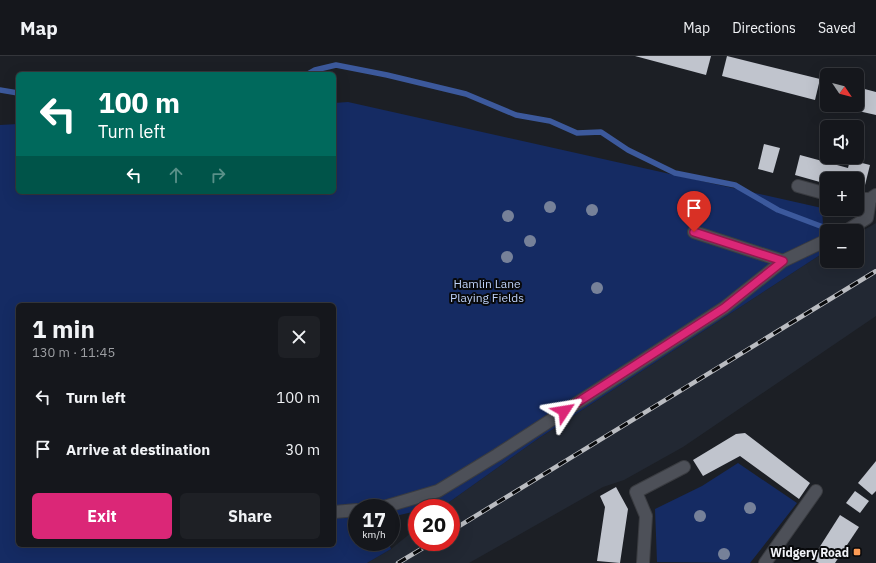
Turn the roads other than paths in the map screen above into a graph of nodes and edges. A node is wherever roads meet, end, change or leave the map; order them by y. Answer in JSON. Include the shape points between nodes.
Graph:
{"nodes":[{"id":1,"x":798,"y":186,"type":"dead end"},
{"id":2,"x":820,"y":192,"type":"edge"},
{"id":3,"x":873,"y":197,"type":"edge"},
{"id":4,"x":857,"y":224,"type":"edge"},
{"id":5,"x":694,"y":232,"type":"dead end"},
{"id":6,"x":820,"y":243,"type":"edge"},
{"id":7,"x":783,"y":261,"type":"junction"},
{"id":8,"x":684,"y":467,"type":"dead end"},
{"id":9,"x":816,"y":490,"type":"dead end"},
{"id":10,"x":400,"y":502,"type":"edge"},
{"id":11,"x":348,"y":511,"type":"edge"},
{"id":12,"x":336,"y":512,"type":"edge"},
{"id":13,"x":643,"y":563,"type":"edge"},
{"id":14,"x":766,"y":563,"type":"edge"}],
"edges":[{"from":1,"to":2,"type":"street"},
{"from":3,"to":4,"type":"street","via":[[867,218]]},
{"from":5,"to":7,"type":"street"},
{"from":6,"to":7,"type":"street"},
{"from":7,"to":10,"type":"street","via":[[724,308],[498,454],[438,490]]},
{"from":8,"to":13,"type":"street","via":[[636,492],[646,516]]},
{"from":9,"to":14,"type":"street"},
{"from":11,"to":12,"type":"street"}]}
